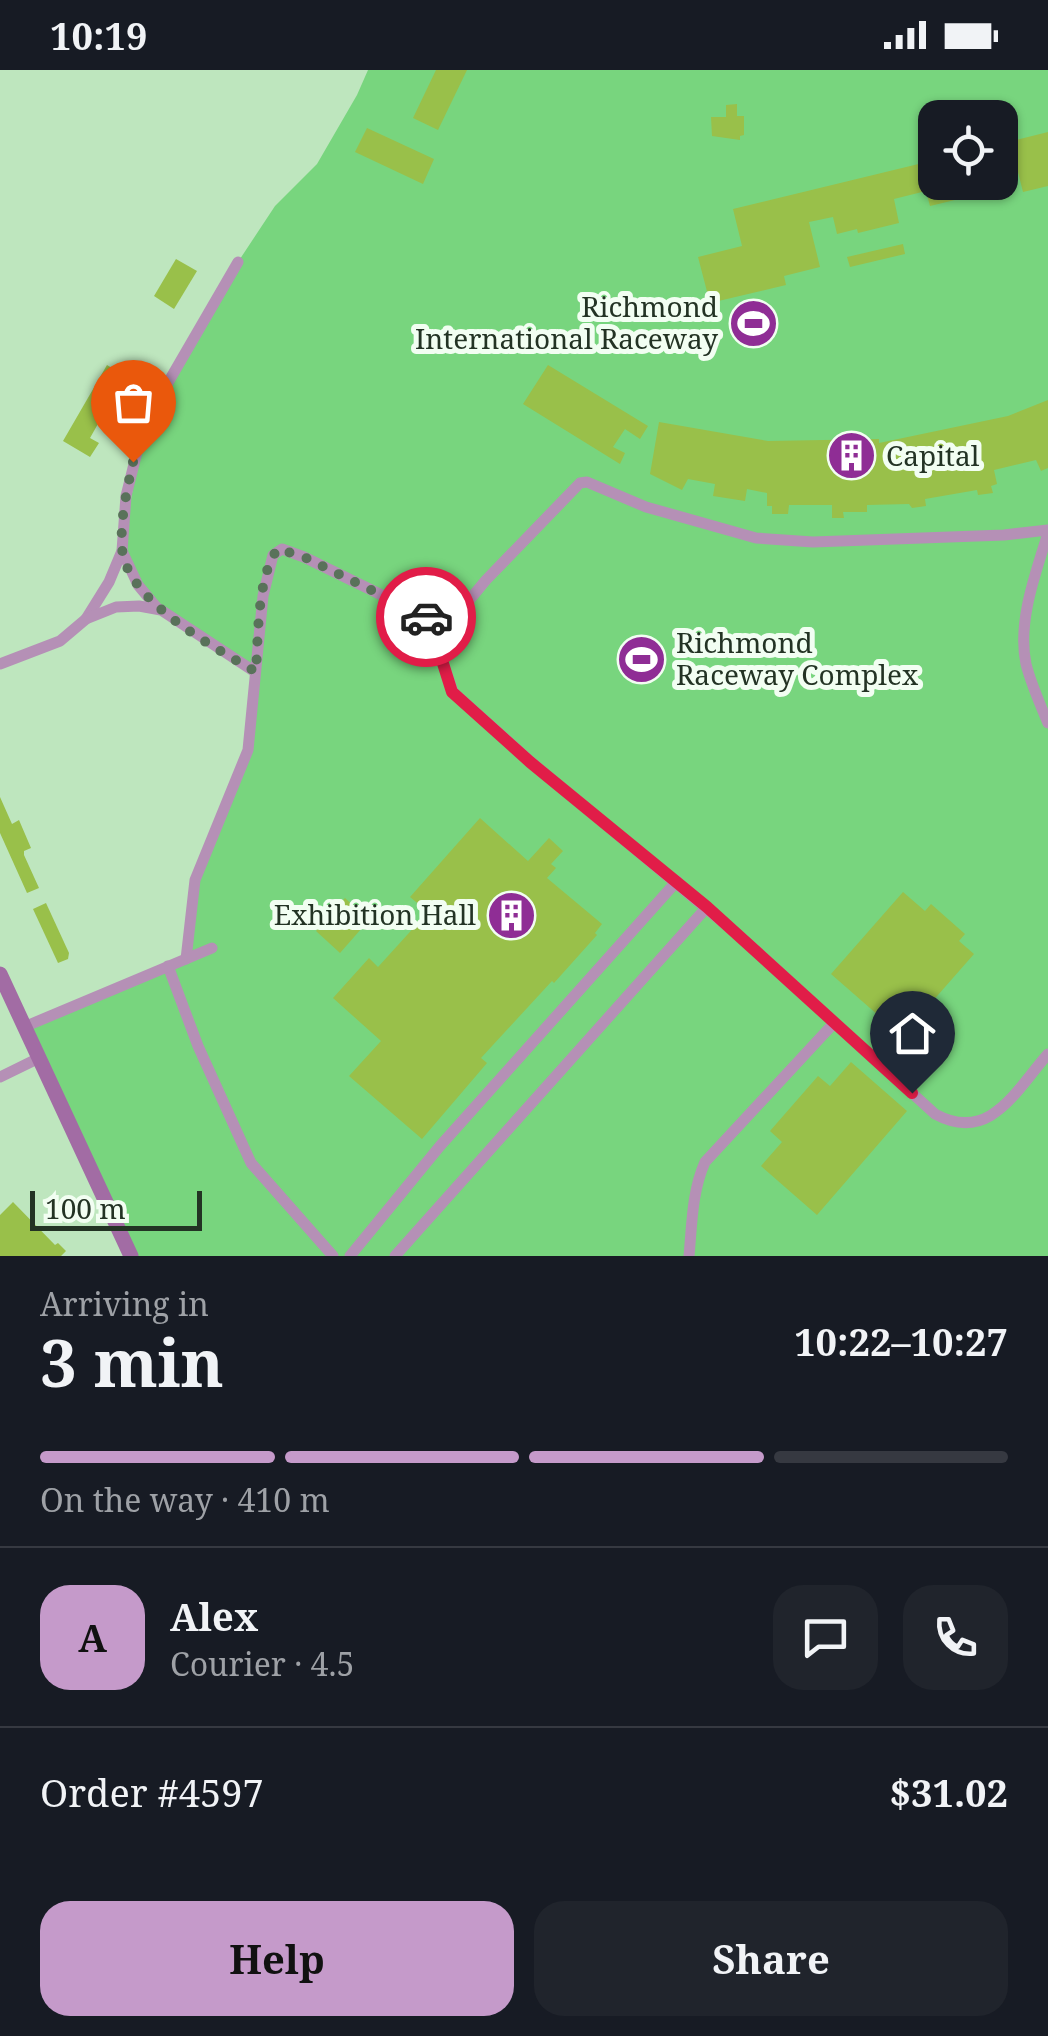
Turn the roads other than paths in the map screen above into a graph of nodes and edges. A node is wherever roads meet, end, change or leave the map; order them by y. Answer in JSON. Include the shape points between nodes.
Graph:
{"nodes":[{"id":1,"x":238,"y":262,"type":"dead end"},
{"id":2,"x":1048,"y":531,"type":"edge"},
{"id":3,"x":122,"y":551,"type":"junction"},
{"id":4,"x":158,"y":608,"type":"junction"},
{"id":5,"x":86,"y":619,"type":"junction"},
{"id":6,"x":447,"y":627,"type":"junction"},
{"id":7,"x":0,"y":664,"type":"edge"},
{"id":8,"x":256,"y":672,"type":"junction"},
{"id":9,"x":1048,"y":723,"type":"edge"},
{"id":10,"x":677,"y":881,"type":"junction"},
{"id":11,"x":707,"y":907,"type":"junction"},
{"id":12,"x":212,"y":948,"type":"dead end"},
{"id":13,"x":186,"y":959,"type":"junction"},
{"id":14,"x":168,"y":966,"type":"junction"},
{"id":15,"x":0,"y":974,"type":"edge"},
{"id":16,"x":834,"y":1024,"type":"junction"},
{"id":17,"x":24,"y":1027,"type":"junction"},
{"id":18,"x":1048,"y":1054,"type":"edge"},
{"id":19,"x":39,"y":1058,"type":"junction"},
{"id":20,"x":0,"y":1077,"type":"edge"},
{"id":21,"x":131,"y":1256,"type":"edge"},
{"id":22,"x":333,"y":1256,"type":"edge"},
{"id":23,"x":350,"y":1256,"type":"edge"},
{"id":24,"x":395,"y":1256,"type":"edge"},
{"id":25,"x":689,"y":1256,"type":"edge"}],
"edges":[{"from":1,"to":3,"type":"street","via":[[144,424],[126,496]]},
{"from":2,"to":6,"type":"street","via":[[813,542],[756,538],[580,483]]},
{"from":2,"to":9,"type":"street","via":[[1024,648]]},
{"from":3,"to":4,"type":"street"},
{"from":3,"to":5,"type":"street"},
{"from":4,"to":5,"type":"street","via":[[123,606]]},
{"from":4,"to":8,"type":"street"},
{"from":5,"to":7,"type":"street","via":[[60,641]]},
{"from":6,"to":8,"type":"street","via":[[278,549],[266,577]]},
{"from":6,"to":10,"type":"street","via":[[440,654],[452,692]]},
{"from":8,"to":13,"type":"street","via":[[245,762],[194,880]]},
{"from":10,"to":11,"type":"street"},
{"from":10,"to":23,"type":"street"},
{"from":11,"to":16,"type":"street"},
{"from":11,"to":24,"type":"street"},
{"from":12,"to":13,"type":"street"},
{"from":13,"to":14,"type":"street"},
{"from":14,"to":17,"type":"street"},
{"from":14,"to":22,"type":"street","via":[[252,1163]]},
{"from":15,"to":17,"type":"main road"},
{"from":16,"to":18,"type":"street","via":[[935,1114],[956,1123],[992,1117]]},
{"from":16,"to":25,"type":"street","via":[[705,1162]]},
{"from":17,"to":19,"type":"main road"},
{"from":19,"to":20,"type":"street"},
{"from":19,"to":21,"type":"main road"}]}
